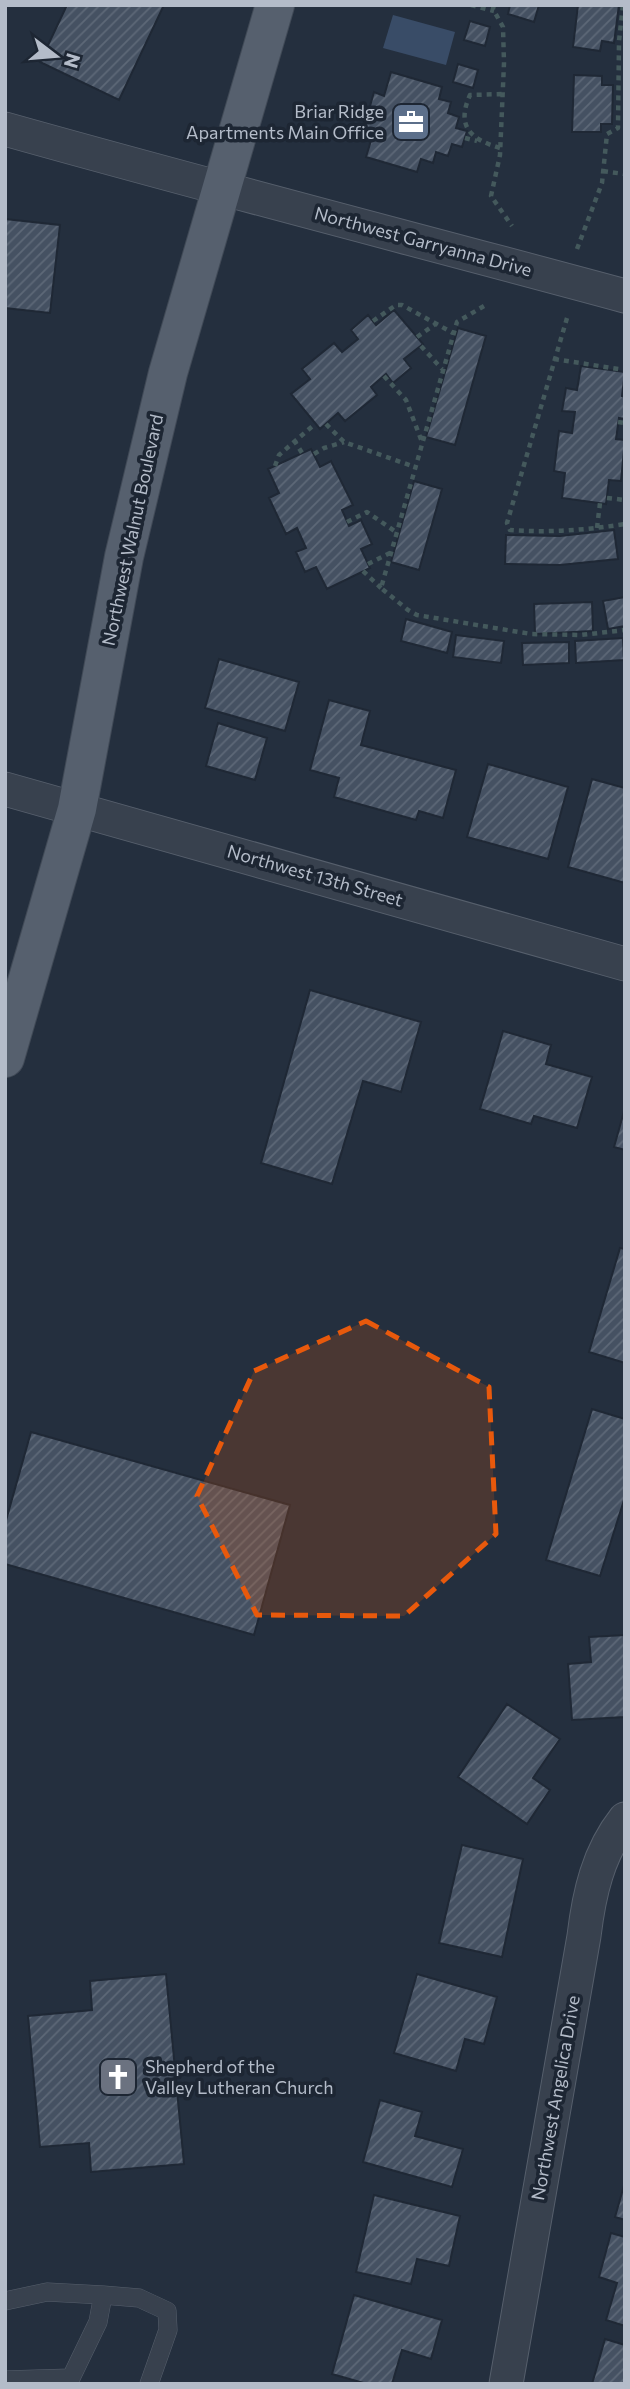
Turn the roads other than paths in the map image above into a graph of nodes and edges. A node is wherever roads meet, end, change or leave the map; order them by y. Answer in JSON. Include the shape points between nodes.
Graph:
{"nodes":[{"id":1,"x":275,"y":5,"type":"edge"},
{"id":2,"x":5,"y":129,"type":"edge"},
{"id":3,"x":222,"y":190,"type":"junction"},
{"id":4,"x":625,"y":296,"type":"edge"},
{"id":5,"x":6,"y":791,"type":"edge"},
{"id":6,"x":76,"y":809,"type":"junction"},
{"id":7,"x":625,"y":964,"type":"edge"},
{"id":8,"x":5,"y":1058,"type":"edge"},
{"id":9,"x":625,"y":1819,"type":"edge"},
{"id":10,"x":103,"y":2295,"type":"junction"},
{"id":11,"x":5,"y":2301,"type":"edge"},
{"id":12,"x":5,"y":2380,"type":"edge"},
{"id":13,"x":70,"y":2381,"type":"edge"},
{"id":14,"x":149,"y":2384,"type":"edge"},
{"id":15,"x":506,"y":2384,"type":"edge"}],
"edges":[{"from":1,"to":3,"type":"main road","name":"Northwest Walnut Boulevard"},
{"from":2,"to":3,"type":"street","name":"Northwest Garryanna Drive"},
{"from":3,"to":4,"type":"street","name":"Northwest Garryanna Drive"},
{"from":3,"to":6,"type":"main road","name":"Northwest Walnut Boulevard","via":[[169,373],[124,556]]},
{"from":5,"to":6,"type":"street","name":"Northwest 13th Street"},
{"from":6,"to":7,"type":"street","name":"Northwest 13th Street"},
{"from":6,"to":8,"type":"main road","name":"Northwest Walnut Boulevard"},
{"from":9,"to":15,"type":"street","name":"Northwest Angelica Drive","via":[[596,1872],[588,1903]]},
{"from":10,"to":11,"type":"lane","via":[[47,2292]]},
{"from":10,"to":13,"type":"lane","via":[[98,2322]]},
{"from":10,"to":14,"type":"lane","via":[[139,2298],[167,2311],[168,2330]]},
{"from":12,"to":13,"type":"lane"}]}
